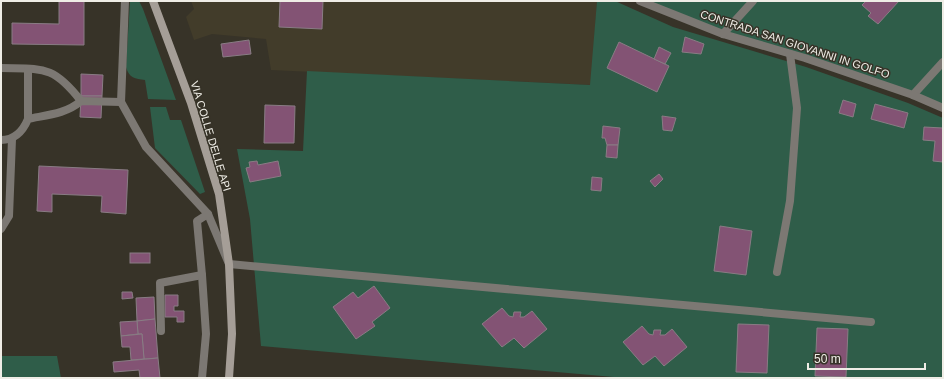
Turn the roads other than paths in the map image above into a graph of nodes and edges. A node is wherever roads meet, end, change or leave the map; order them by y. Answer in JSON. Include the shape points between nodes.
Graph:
{"nodes":[{"id":1,"x":125,"y":1,"type":"edge"},
{"id":2,"x":153,"y":1,"type":"edge"},
{"id":3,"x":640,"y":1,"type":"edge"},
{"id":4,"x":753,"y":1,"type":"edge"},
{"id":5,"x":723,"y":34,"type":"junction"},
{"id":6,"x":790,"y":54,"type":"junction"},
{"id":7,"x":943,"y":62,"type":"edge"},
{"id":8,"x":1,"y":68,"type":"edge"},
{"id":9,"x":28,"y":69,"type":"junction"},
{"id":10,"x":913,"y":95,"type":"junction"},
{"id":11,"x":81,"y":101,"type":"junction"},
{"id":12,"x":121,"y":102,"type":"junction"},
{"id":13,"x":943,"y":108,"type":"edge"},
{"id":14,"x":28,"y":119,"type":"junction"},
{"id":15,"x":12,"y":139,"type":"junction"},
{"id":16,"x":1,"y":140,"type":"edge"},
{"id":17,"x":208,"y":214,"type":"junction"},
{"id":18,"x":1,"y":229,"type":"edge"},
{"id":19,"x":229,"y":264,"type":"junction"},
{"id":20,"x":777,"y":272,"type":"dead end"},
{"id":21,"x":202,"y":275,"type":"junction"},
{"id":22,"x":871,"y":322,"type":"dead end"},
{"id":23,"x":162,"y":331,"type":"dead end"},
{"id":24,"x":202,"y":378,"type":"edge"},
{"id":25,"x":230,"y":378,"type":"edge"}],
"edges":[{"from":1,"to":12,"type":"street"},
{"from":2,"to":19,"type":"main road","name":"VIA COLLE DELLE API","via":[[190,103],[219,194]]},
{"from":3,"to":5,"type":"street","name":"CONTRADA SAN GIOVANNI IN GOLFO"},
{"from":4,"to":5,"type":"street"},
{"from":5,"to":6,"type":"street","name":"CONTRADA SAN GIOVANNI IN GOLFO"},
{"from":6,"to":10,"type":"street","name":"CONTRADA SAN GIOVANNI IN GOLFO"},
{"from":6,"to":20,"type":"street","via":[[797,108],[790,201]]},
{"from":7,"to":10,"type":"street"},
{"from":8,"to":9,"type":"street"},
{"from":9,"to":11,"type":"street","via":[[41,69],[53,73],[69,86]]},
{"from":9,"to":14,"type":"street"},
{"from":10,"to":13,"type":"street","name":"CONTRADA SAN GIOVANNI IN GOLFO"},
{"from":11,"to":12,"type":"street"},
{"from":11,"to":14,"type":"street","via":[[63,112]]},
{"from":12,"to":17,"type":"street","via":[[146,146]]},
{"from":14,"to":15,"type":"street","via":[[24,129]]},
{"from":15,"to":16,"type":"street"},
{"from":15,"to":18,"type":"street","via":[[9,216]]},
{"from":17,"to":19,"type":"street"},
{"from":17,"to":21,"type":"street","via":[[197,221]]},
{"from":19,"to":22,"type":"street"},
{"from":19,"to":25,"type":"main road","name":"VIA COLLE DELLE API","via":[[232,334]]},
{"from":21,"to":23,"type":"street","via":[[160,283]]},
{"from":21,"to":24,"type":"street","via":[[206,334]]}]}
